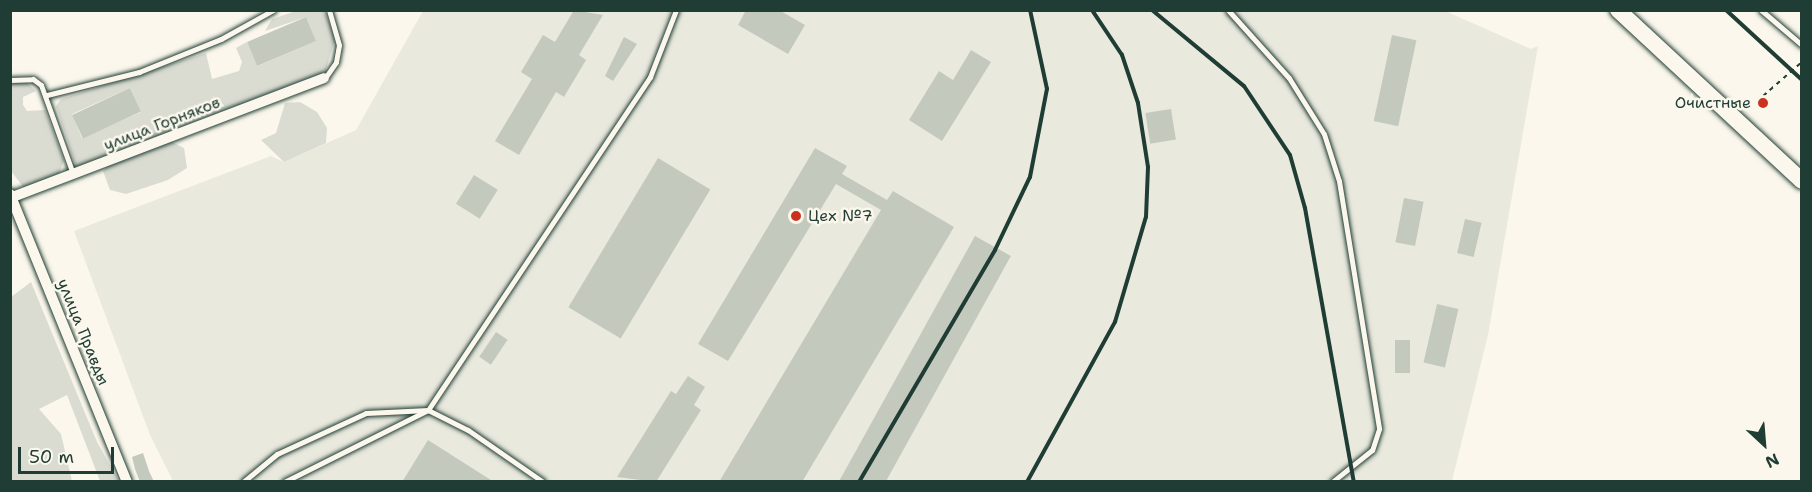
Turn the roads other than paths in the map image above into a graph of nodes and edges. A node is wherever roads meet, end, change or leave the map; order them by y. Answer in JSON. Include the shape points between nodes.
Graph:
{"nodes":[{"id":1,"x":273,"y":10,"type":"edge"},
{"id":2,"x":329,"y":10,"type":"edge"},
{"id":3,"x":676,"y":10,"type":"edge"},
{"id":4,"x":1228,"y":10,"type":"edge"},
{"id":5,"x":1618,"y":10,"type":"edge"},
{"id":6,"x":1761,"y":10,"type":"edge"},
{"id":7,"x":1802,"y":45,"type":"edge"},
{"id":8,"x":324,"y":78,"type":"joint"},
{"id":9,"x":10,"y":80,"type":"edge"},
{"id":10,"x":47,"y":95,"type":"junction"},
{"id":11,"x":73,"y":174,"type":"junction"},
{"id":12,"x":1802,"y":181,"type":"edge"},
{"id":13,"x":11,"y":197,"type":"edge"},
{"id":14,"x":428,"y":410,"type":"junction"},
{"id":15,"x":127,"y":482,"type":"edge"},
{"id":16,"x":243,"y":482,"type":"edge"},
{"id":17,"x":284,"y":482,"type":"edge"},
{"id":18,"x":543,"y":482,"type":"edge"},
{"id":19,"x":1332,"y":482,"type":"edge"}],
"edges":[{"from":1,"to":10,"type":"lane","via":[[221,39],[139,72]]},
{"from":2,"to":8,"type":"lane","via":[[339,45],[336,62]]},
{"from":3,"to":14,"type":"lane","via":[[651,77]]},
{"from":4,"to":19,"type":"lane","via":[[1289,78],[1324,134],[1339,181],[1379,429],[1372,450]]},
{"from":5,"to":12,"type":"main road"},
{"from":6,"to":7,"type":"lane"},
{"from":8,"to":11,"type":"street","name":"улица Горняков"},
{"from":9,"to":10,"type":"lane","via":[[33,79]]},
{"from":10,"to":11,"type":"lane"},
{"from":11,"to":13,"type":"street","name":"улица Горняков"},
{"from":13,"to":15,"type":"street","name":"улица Правды"},
{"from":14,"to":16,"type":"lane","via":[[366,413],[277,454]]},
{"from":14,"to":17,"type":"lane"},
{"from":14,"to":18,"type":"lane","via":[[468,430]]}]}
